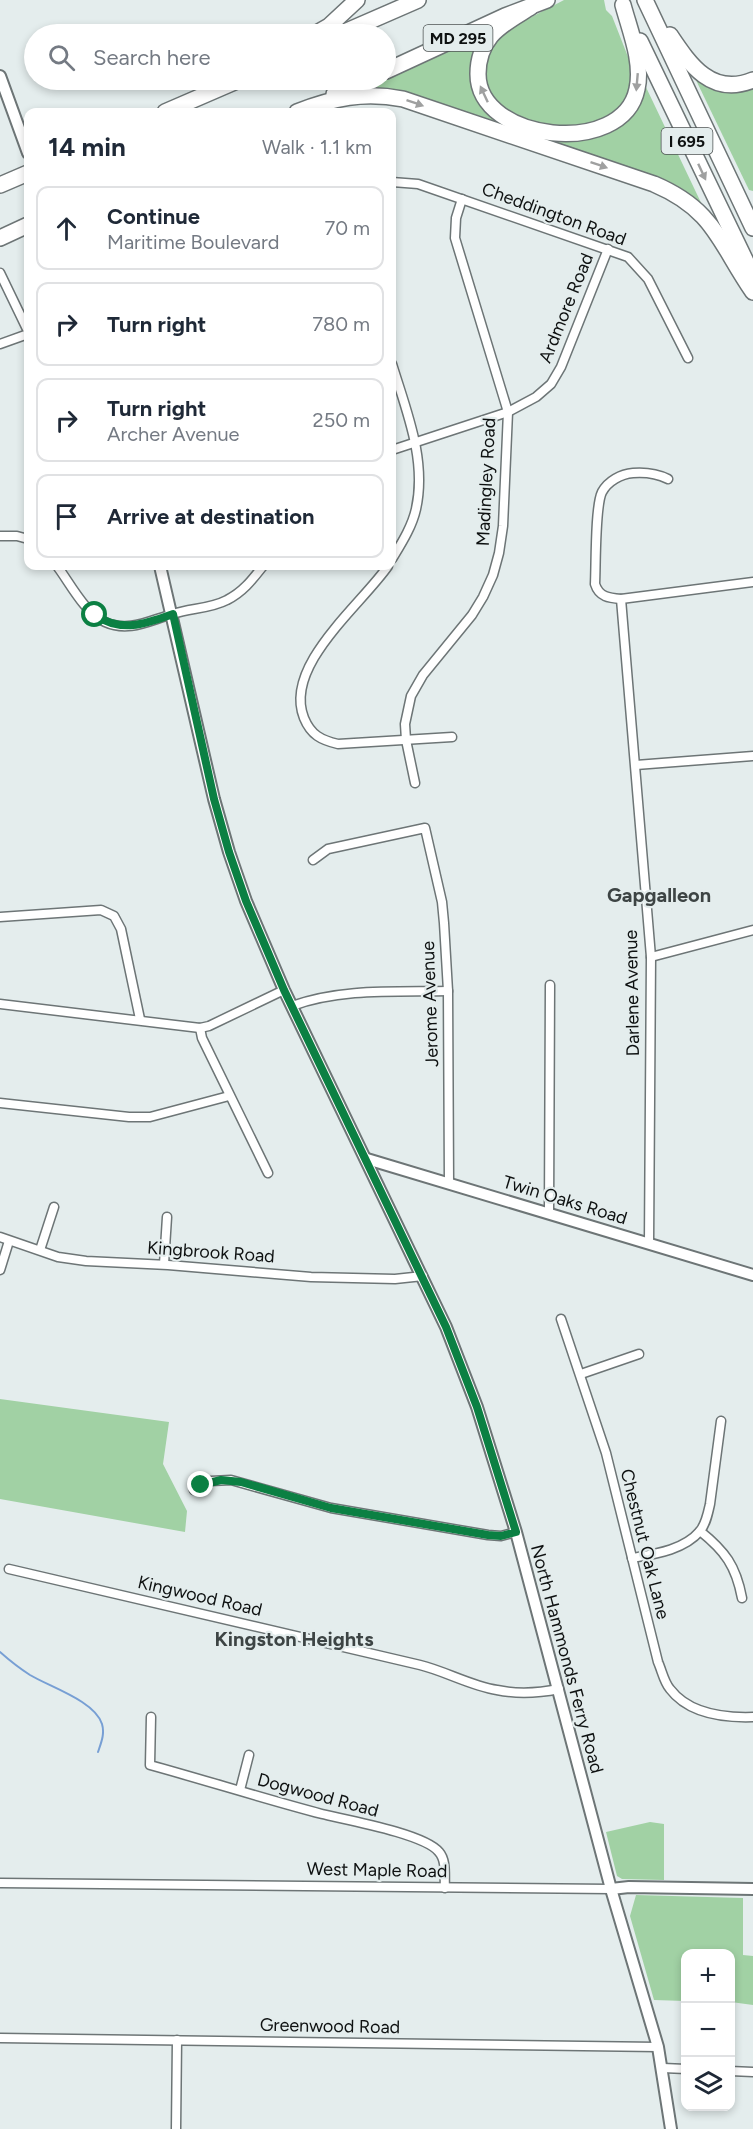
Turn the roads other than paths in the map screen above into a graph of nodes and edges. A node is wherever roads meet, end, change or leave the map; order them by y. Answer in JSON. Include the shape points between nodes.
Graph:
{"nodes":[{"id":1,"x":357,"y":0,"type":"edge"},
{"id":2,"x":418,"y":0,"type":"edge"},
{"id":3,"x":547,"y":0,"type":"edge"},
{"id":4,"x":646,"y":0,"type":"edge"},
{"id":5,"x":621,"y":2,"type":"edge"},
{"id":6,"x":531,"y":7,"type":"junction"},
{"id":7,"x":330,"y":24,"type":"edge"},
{"id":8,"x":363,"y":24,"type":"edge"},
{"id":9,"x":396,"y":65,"type":"edge"},
{"id":10,"x":0,"y":76,"type":"edge"},
{"id":11,"x":753,"y":80,"type":"edge"},
{"id":12,"x":216,"y":90,"type":"edge"},
{"id":13,"x":344,"y":90,"type":"edge"},
{"id":14,"x":174,"y":108,"type":"edge"},
{"id":15,"x":304,"y":108,"type":"edge"},
{"id":16,"x":307,"y":108,"type":"edge"},
{"id":17,"x":24,"y":142,"type":"edge"},
{"id":18,"x":24,"y":175,"type":"edge"},
{"id":19,"x":396,"y":182,"type":"edge"},
{"id":20,"x":0,"y":185,"type":"edge"},
{"id":21,"x":462,"y":199,"type":"junction"},
{"id":22,"x":24,"y":227,"type":"edge"},
{"id":23,"x":753,"y":228,"type":"edge"},
{"id":24,"x":0,"y":238,"type":"edge"},
{"id":25,"x":608,"y":249,"type":"junction"},
{"id":26,"x":0,"y":273,"type":"edge"},
{"id":27,"x":753,"y":276,"type":"edge"},
{"id":28,"x":753,"y":292,"type":"edge"},
{"id":29,"x":24,"y":324,"type":"edge"},
{"id":30,"x":24,"y":335,"type":"edge"},
{"id":31,"x":0,"y":344,"type":"edge"},
{"id":32,"x":688,"y":358,"type":"dead end"},
{"id":33,"x":396,"y":377,"type":"edge"},
{"id":34,"x":508,"y":412,"type":"junction"},
{"id":35,"x":416,"y":442,"type":"junction"},
{"id":36,"x":396,"y":449,"type":"edge"},
{"id":37,"x":668,"y":479,"type":"dead end"},
{"id":38,"x":0,"y":536,"type":"edge"},
{"id":39,"x":24,"y":538,"type":"edge"},
{"id":40,"x":396,"y":552,"type":"edge"},
{"id":41,"x":60,"y":570,"type":"edge"},
{"id":42,"x":161,"y":570,"type":"edge"},
{"id":43,"x":261,"y":570,"type":"edge"},
{"id":44,"x":384,"y":570,"type":"edge"},
{"id":45,"x":753,"y":582,"type":"edge"},
{"id":46,"x":621,"y":599,"type":"junction"},
{"id":47,"x":173,"y":614,"type":"junction"},
{"id":48,"x":452,"y":737,"type":"dead end"},
{"id":49,"x":406,"y":740,"type":"junction"},
{"id":50,"x":753,"y":756,"type":"edge"},
{"id":51,"x":636,"y":765,"type":"junction"},
{"id":52,"x":415,"y":783,"type":"dead end"},
{"id":53,"x":313,"y":860,"type":"dead end"},
{"id":54,"x":0,"y":917,"type":"edge"},
{"id":55,"x":753,"y":930,"type":"edge"},
{"id":56,"x":651,"y":957,"type":"junction"},
{"id":57,"x":550,"y":985,"type":"dead end"},
{"id":58,"x":284,"y":990,"type":"junction"},
{"id":59,"x":448,"y":992,"type":"junction"},
{"id":60,"x":0,"y":1004,"type":"edge"},
{"id":61,"x":292,"y":1006,"type":"junction"},
{"id":62,"x":140,"y":1019,"type":"junction"},
{"id":63,"x":200,"y":1028,"type":"junction"},
{"id":64,"x":229,"y":1096,"type":"junction"},
{"id":65,"x":0,"y":1103,"type":"edge"},
{"id":66,"x":367,"y":1159,"type":"junction"},
{"id":67,"x":268,"y":1173,"type":"dead end"},
{"id":68,"x":449,"y":1182,"type":"junction"},
{"id":69,"x":54,"y":1207,"type":"dead end"},
{"id":70,"x":549,"y":1213,"type":"junction"},
{"id":71,"x":167,"y":1217,"type":"dead end"},
{"id":72,"x":0,"y":1237,"type":"edge"},
{"id":73,"x":9,"y":1241,"type":"junction"},
{"id":74,"x":650,"y":1243,"type":"junction"},
{"id":75,"x":40,"y":1250,"type":"junction"},
{"id":76,"x":164,"y":1264,"type":"junction"},
{"id":77,"x":0,"y":1270,"type":"edge"},
{"id":78,"x":753,"y":1275,"type":"edge"},
{"id":79,"x":423,"y":1276,"type":"junction"},
{"id":80,"x":561,"y":1319,"type":"dead end"},
{"id":81,"x":639,"y":1354,"type":"dead end"},
{"id":82,"x":580,"y":1374,"type":"junction"},
{"id":83,"x":721,"y":1421,"type":"dead end"},
{"id":84,"x":195,"y":1490,"type":"dead end"},
{"id":85,"x":700,"y":1531,"type":"junction"},
{"id":86,"x":516,"y":1532,"type":"junction"},
{"id":87,"x":632,"y":1558,"type":"junction"},
{"id":88,"x":9,"y":1569,"type":"dead end"},
{"id":89,"x":742,"y":1598,"type":"dead end"},
{"id":90,"x":559,"y":1689,"type":"junction"},
{"id":91,"x":151,"y":1717,"type":"dead end"},
{"id":92,"x":753,"y":1717,"type":"edge"},
{"id":93,"x":249,"y":1755,"type":"dead end"},
{"id":94,"x":240,"y":1791,"type":"junction"},
{"id":95,"x":0,"y":1883,"type":"edge"},
{"id":96,"x":445,"y":1888,"type":"junction"},
{"id":97,"x":611,"y":1889,"type":"junction"},
{"id":98,"x":753,"y":1889,"type":"edge"},
{"id":99,"x":0,"y":2038,"type":"edge"},
{"id":100,"x":177,"y":2040,"type":"junction"},
{"id":101,"x":658,"y":2047,"type":"junction"},
{"id":102,"x":663,"y":2068,"type":"junction"},
{"id":103,"x":681,"y":2069,"type":"edge"},
{"id":104,"x":735,"y":2071,"type":"edge"},
{"id":105,"x":753,"y":2072,"type":"edge"},
{"id":106,"x":176,"y":2129,"type":"edge"},
{"id":107,"x":671,"y":2129,"type":"edge"}],
"edges":[{"from":1,"to":7,"type":"highway"},
{"from":2,"to":8,"type":"highway","number":"MD 295"},
{"from":3,"to":6,"type":"highway","number":"MD 295"},
{"from":4,"to":11,"type":"highway","via":[[697,72],[722,83]]},
{"from":4,"to":23,"type":"highway","number":"I 695"},
{"from":5,"to":6,"type":"highway","one_way":true,"via":[[638,61],[637,90],[634,101],[619,119],[600,130],[587,132],[550,131],[517,124],[502,117],[482,93],[478,67],[485,44],[502,26]]},
{"from":5,"to":27,"type":"highway","number":"I 695","one_way":true},
{"from":6,"to":9,"type":"highway","number":"MD 295"},
{"from":10,"to":17,"type":"street"},
{"from":12,"to":14,"type":"highway"},
{"from":13,"to":15,"type":"highway"},
{"from":16,"to":28,"type":"highway","one_way":true,"via":[[356,96],[390,96],[654,184],[681,196],[707,219]]},
{"from":18,"to":20,"type":"highway"},
{"from":19,"to":21,"type":"street","name":"Cheddington Road","via":[[418,184]]},
{"from":21,"to":25,"type":"street","name":"Cheddington Road"},
{"from":21,"to":34,"type":"street","name":"Madingley Road","via":[[455,238]]},
{"from":22,"to":24,"type":"highway"},
{"from":25,"to":32,"type":"street","name":"Cheddington Road","via":[[628,257],[648,279]]},
{"from":25,"to":34,"type":"street","name":"Ardmore Road","via":[[561,367],[536,397]]},
{"from":26,"to":29,"type":"street"},
{"from":30,"to":31,"type":"street"},
{"from":33,"to":35,"type":"street"},
{"from":34,"to":35,"type":"street","name":"Ardmore Road"},
{"from":34,"to":49,"type":"street","name":"Madingley Road","via":[[502,526],[493,575],[472,615],[416,685],[406,712]]},
{"from":35,"to":36,"type":"street","name":"Ardmore Road"},
{"from":35,"to":40,"type":"street","via":[[416,509]]},
{"from":37,"to":46,"type":"street","via":[[652,473],[628,473],[610,482],[602,492],[595,584],[605,597]]},
{"from":38,"to":39,"type":"street"},
{"from":41,"to":47,"type":"street","via":[[105,622],[130,626]]},
{"from":42,"to":47,"type":"street","name":"North Hammonds Ferry Road"},
{"from":43,"to":47,"type":"street","via":[[249,585],[225,602]]},
{"from":44,"to":49,"type":"street","via":[[313,659],[301,687],[302,712],[310,730],[324,741],[338,744]]},
{"from":45,"to":46,"type":"street"},
{"from":46,"to":51,"type":"street","name":"Darlene Avenue"},
{"from":47,"to":58,"type":"street","name":"North Hammonds Ferry Road","via":[[229,852]]},
{"from":48,"to":49,"type":"street"},
{"from":49,"to":52,"type":"street","name":"Madingley Road"},
{"from":50,"to":51,"type":"street"},
{"from":51,"to":56,"type":"street","name":"Darlene Avenue"},
{"from":53,"to":59,"type":"street","name":"Jerome Avenue","via":[[327,849],[425,828],[442,902]]},
{"from":54,"to":62,"type":"street","via":[[102,910],[114,916],[121,929]]},
{"from":55,"to":56,"type":"street"},
{"from":56,"to":74,"type":"street","name":"Darlene Avenue"},
{"from":57,"to":70,"type":"street"},
{"from":58,"to":61,"type":"street","name":"North Hammonds Ferry Road"},
{"from":58,"to":63,"type":"street"},
{"from":59,"to":61,"type":"street","via":[[348,993]]},
{"from":59,"to":68,"type":"street","name":"Jerome Avenue"},
{"from":60,"to":62,"type":"street"},
{"from":61,"to":66,"type":"street","name":"North Hammonds Ferry Road"},
{"from":62,"to":63,"type":"street"},
{"from":63,"to":64,"type":"street","via":[[201,1038]]},
{"from":64,"to":65,"type":"street","via":[[150,1117]]},
{"from":64,"to":67,"type":"street"},
{"from":66,"to":68,"type":"street","name":"Twin Oaks Road"},
{"from":66,"to":79,"type":"street","name":"North Hammonds Ferry Road"},
{"from":68,"to":70,"type":"street","name":"Twin Oaks Road"},
{"from":69,"to":75,"type":"street"},
{"from":70,"to":74,"type":"street","name":"Twin Oaks Road"},
{"from":71,"to":76,"type":"street"},
{"from":72,"to":73,"type":"street","name":"Kingbrook Road"},
{"from":73,"to":75,"type":"street","name":"Kingbrook Road"},
{"from":73,"to":77,"type":"street"},
{"from":74,"to":78,"type":"street","name":"Twin Oaks Road"},
{"from":75,"to":76,"type":"street","name":"Kingbrook Road","via":[[70,1260]]},
{"from":76,"to":79,"type":"street","name":"Kingbrook Road","via":[[311,1277]]},
{"from":79,"to":86,"type":"street","name":"North Hammonds Ferry Road","via":[[463,1367]]},
{"from":80,"to":82,"type":"street","name":"Chestnut Oak Lane"},
{"from":81,"to":82,"type":"street"},
{"from":82,"to":87,"type":"street","name":"Chestnut Oak Lane","via":[[606,1454]]},
{"from":83,"to":85,"type":"street","via":[[710,1504]]},
{"from":84,"to":86,"type":"street","via":[[211,1481],[231,1480],[331,1508],[488,1535]]},
{"from":85,"to":87,"type":"street","via":[[660,1553]]},
{"from":85,"to":89,"type":"street","via":[[717,1545],[735,1569]]},
{"from":86,"to":90,"type":"street","name":"North Hammonds Ferry Road"},
{"from":87,"to":92,"type":"street","name":"Chestnut Oak Lane","via":[[668,1688],[707,1713]]},
{"from":88,"to":90,"type":"street","name":"Kingwood Road","via":[[420,1665],[498,1690]]},
{"from":90,"to":97,"type":"street","name":"North Hammonds Ferry Road"},
{"from":91,"to":94,"type":"street","name":"Dogwood Road","via":[[150,1765]]},
{"from":93,"to":94,"type":"street"},
{"from":94,"to":96,"type":"street","name":"Dogwood Road","via":[[404,1835],[434,1847],[444,1860]]},
{"from":95,"to":96,"type":"street","name":"West Maple Road"},
{"from":96,"to":97,"type":"street","name":"West Maple Road"},
{"from":97,"to":98,"type":"street","name":"West Maple Road"},
{"from":97,"to":101,"type":"street","name":"North Hammonds Ferry Road"},
{"from":99,"to":100,"type":"street","name":"Greenwood Road"},
{"from":100,"to":101,"type":"street","name":"Greenwood Road"},
{"from":100,"to":106,"type":"street"},
{"from":101,"to":102,"type":"street","name":"North Hammonds Ferry Road"},
{"from":102,"to":103,"type":"street"},
{"from":102,"to":107,"type":"street","name":"North Hammonds Ferry Road"},
{"from":104,"to":105,"type":"street"}]}
